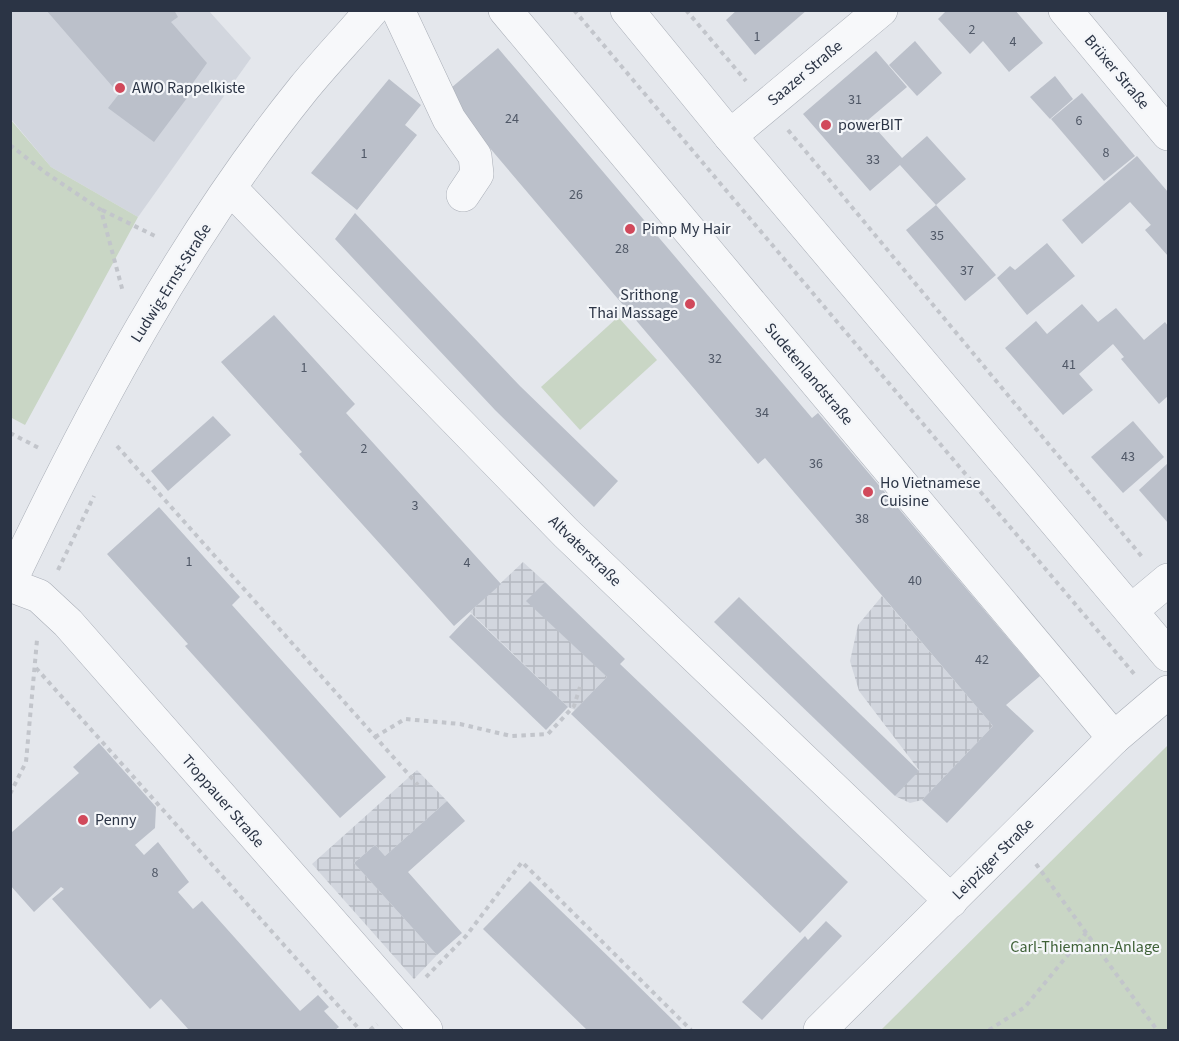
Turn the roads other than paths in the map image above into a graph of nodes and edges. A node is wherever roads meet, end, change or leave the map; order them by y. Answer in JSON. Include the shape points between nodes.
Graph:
{"nodes":[{"id":1,"x":372,"y":10,"type":"edge"},
{"id":2,"x":398,"y":10,"type":"edge"},
{"id":3,"x":505,"y":10,"type":"edge"},
{"id":4,"x":627,"y":10,"type":"edge"},
{"id":5,"x":881,"y":10,"type":"edge"},
{"id":6,"x":1065,"y":10,"type":"edge"},
{"id":7,"x":1168,"y":134,"type":"edge"},
{"id":8,"x":730,"y":136,"type":"junction"},
{"id":9,"x":231,"y":189,"type":"junction"},
{"id":10,"x":463,"y":195,"type":"dead end"},
{"id":11,"x":1166,"y":582,"type":"edge"},
{"id":12,"x":20,"y":588,"type":"edge"},
{"id":13,"x":1132,"y":610,"type":"junction"},
{"id":14,"x":1168,"y":655,"type":"edge"},
{"id":15,"x":1163,"y":697,"type":"edge"},
{"id":16,"x":1113,"y":738,"type":"junction"},
{"id":17,"x":951,"y":901,"type":"junction"},
{"id":18,"x":426,"y":1030,"type":"edge"},
{"id":19,"x":820,"y":1030,"type":"edge"}],
"edges":[{"from":1,"to":9,"type":"street","name":"Ludwig-Ernst-Straße","via":[[303,90]]},
{"from":2,"to":10,"type":"street","via":[[449,119],[475,156],[477,174]]},
{"from":3,"to":16,"type":"street","name":"Sudetenlandstraße"},
{"from":4,"to":8,"type":"street"},
{"from":5,"to":8,"type":"street","name":"Saazer Straße"},
{"from":6,"to":7,"type":"street","name":"Brüxer Straße"},
{"from":8,"to":13,"type":"street"},
{"from":9,"to":12,"type":"street","name":"Ludwig-Ernst-Straße","via":[[136,338],[68,462]]},
{"from":9,"to":17,"type":"street","name":"Altvaterstraße","via":[[566,533]]},
{"from":11,"to":13,"type":"street"},
{"from":12,"to":18,"type":"street","name":"Troppauer Straße","via":[[68,623]]},
{"from":13,"to":14,"type":"street"},
{"from":15,"to":16,"type":"street","name":"Leipziger Straße"},
{"from":16,"to":17,"type":"street","name":"Leipziger Straße"},
{"from":17,"to":19,"type":"street","name":"Leipziger Straße"}]}
